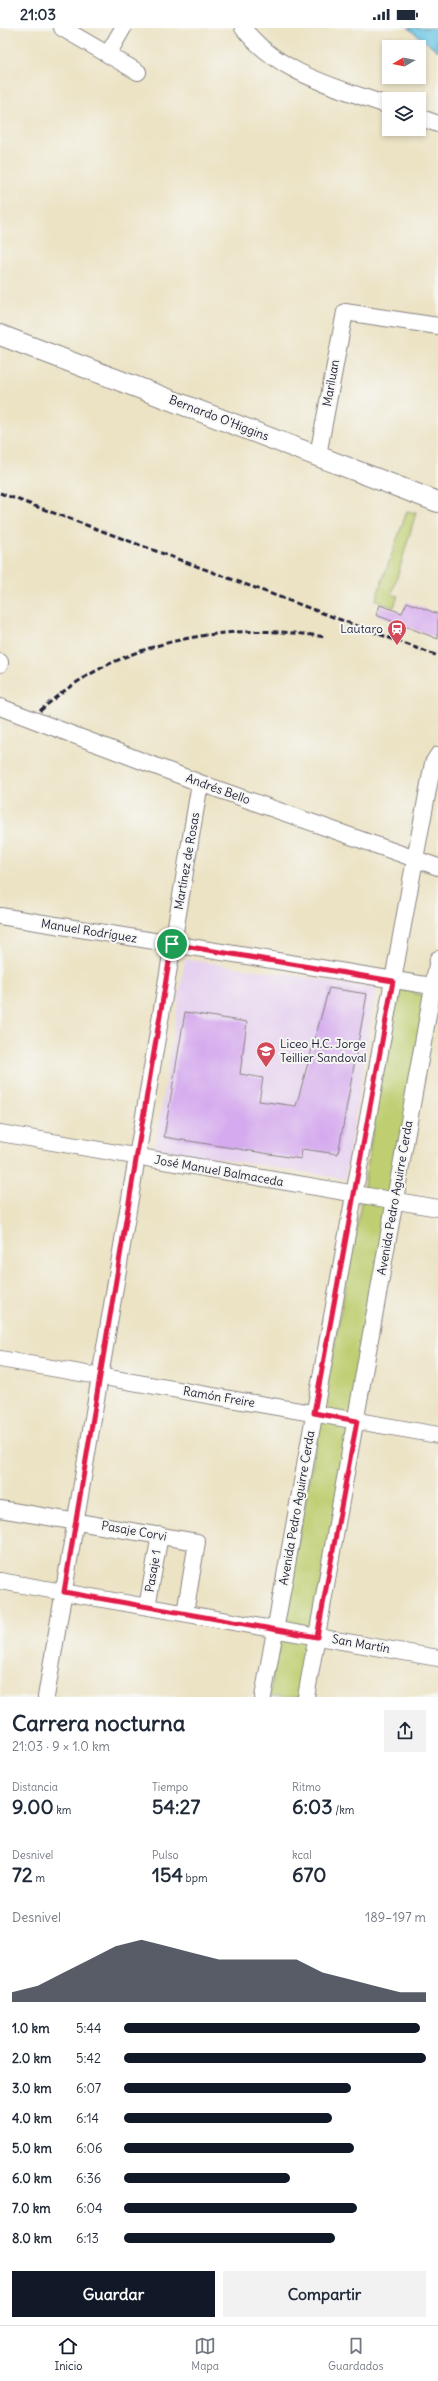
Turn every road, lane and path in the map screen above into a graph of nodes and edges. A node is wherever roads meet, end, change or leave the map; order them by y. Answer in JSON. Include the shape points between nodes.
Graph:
{"nodes":[{"id":1,"x":62,"y":28,"type":"edge"},
{"id":2,"x":123,"y":28,"type":"edge"},
{"id":3,"x":243,"y":28,"type":"edge"},
{"id":4,"x":108,"y":54,"type":"junction"},
{"id":5,"x":138,"y":72,"type":"dead end"},
{"id":6,"x":382,"y":103,"type":"edge"},
{"id":7,"x":426,"y":120,"type":"edge"},
{"id":8,"x":438,"y":124,"type":"edge"},
{"id":9,"x":438,"y":326,"type":"edge"},
{"id":10,"x":0,"y":335,"type":"edge"},
{"id":11,"x":318,"y":455,"type":"junction"},
{"id":12,"x":438,"y":502,"type":"edge"},
{"id":13,"x":0,"y":707,"type":"edge"},
{"id":14,"x":438,"y":755,"type":"edge"},
{"id":15,"x":200,"y":783,"type":"junction"},
{"id":16,"x":415,"y":859,"type":"junction"},
{"id":17,"x":438,"y":867,"type":"edge"},
{"id":18,"x":0,"y":916,"type":"edge"},
{"id":19,"x":172,"y":944,"type":"junction"},
{"id":20,"x":438,"y":959,"type":"edge"},
{"id":21,"x":393,"y":981,"type":"junction"},
{"id":22,"x":436,"y":987,"type":"edge"},
{"id":23,"x":0,"y":1133,"type":"edge"},
{"id":24,"x":137,"y":1157,"type":"junction"},
{"id":25,"x":354,"y":1194,"type":"junction"},
{"id":26,"x":395,"y":1201,"type":"junction"},
{"id":27,"x":438,"y":1208,"type":"edge"},
{"id":28,"x":0,"y":1359,"type":"edge"},
{"id":29,"x":99,"y":1376,"type":"junction"},
{"id":30,"x":314,"y":1413,"type":"junction"},
{"id":31,"x":357,"y":1421,"type":"junction"},
{"id":32,"x":438,"y":1435,"type":"edge"},
{"id":33,"x":0,"y":1509,"type":"edge"},
{"id":34,"x":77,"y":1521,"type":"junction"},
{"id":35,"x":160,"y":1535,"type":"junction"},
{"id":36,"x":0,"y":1581,"type":"edge"},
{"id":37,"x":64,"y":1592,"type":"junction"},
{"id":38,"x":147,"y":1607,"type":"junction"},
{"id":39,"x":185,"y":1613,"type":"junction"},
{"id":40,"x":275,"y":1629,"type":"junction"},
{"id":41,"x":317,"y":1637,"type":"junction"},
{"id":42,"x":438,"y":1658,"type":"edge"},
{"id":43,"x":46,"y":1697,"type":"edge"},
{"id":44,"x":263,"y":1697,"type":"edge"},
{"id":45,"x":306,"y":1697,"type":"edge"}],
"edges":[{"from":1,"to":4,"type":"street"},
{"from":2,"to":4,"type":"street"},
{"from":3,"to":6,"type":"street","via":[[270,56],[291,69]]},
{"from":4,"to":5,"type":"street"},
{"from":7,"to":8,"type":"street"},
{"from":9,"to":11,"type":"street","name":"Mariluan","via":[[345,312]]},
{"from":10,"to":11,"type":"main road","name":"Bernardo O'Higgins"},
{"from":11,"to":12,"type":"main road","name":"Bernardo O'Higgins"},
{"from":13,"to":15,"type":"street","name":"Andrés Bello"},
{"from":14,"to":16,"type":"street","name":"Avenida Pedro Aguirre Cerda","via":[[433,763]]},
{"from":15,"to":16,"type":"street","name":"Andrés Bello"},
{"from":15,"to":19,"type":"street","name":"Martínez de Rosas"},
{"from":16,"to":17,"type":"street","name":"Andrés Bello"},
{"from":16,"to":21,"type":"street","name":"Avenida Pedro Aguirre Cerda"},
{"from":18,"to":19,"type":"street","name":"Manuel Rodríguez"},
{"from":19,"to":21,"type":"street","name":"Manuel Rodríguez"},
{"from":19,"to":24,"type":"street","name":"Martínez de Rosas"},
{"from":20,"to":22,"type":"street","name":"Avenida Pedro Aguirre Cerda"},
{"from":21,"to":22,"type":"street","name":"Manuel Rodríguez"},
{"from":21,"to":25,"type":"street","name":"Avenida Pedro Aguirre Cerda"},
{"from":22,"to":26,"type":"street","name":"Avenida Pedro Aguirre Cerda"},
{"from":23,"to":24,"type":"street","name":"José Manuel Balmaceda"},
{"from":24,"to":25,"type":"street","name":"José Manuel Balmaceda"},
{"from":24,"to":29,"type":"street","name":"Martínez de Rosas"},
{"from":25,"to":26,"type":"street","name":"José Manuel Balmaceda"},
{"from":25,"to":30,"type":"street","name":"Avenida Pedro Aguirre Cerda"},
{"from":26,"to":27,"type":"street","name":"José Manuel Balmaceda"},
{"from":26,"to":31,"type":"street","name":"Avenida Pedro Aguirre Cerda"},
{"from":28,"to":29,"type":"street","name":"Ramón Freire"},
{"from":29,"to":30,"type":"street","name":"Ramón Freire"},
{"from":29,"to":34,"type":"street","name":"Martínez de Rosas"},
{"from":30,"to":31,"type":"street","name":"Ramón Freire"},
{"from":30,"to":40,"type":"street","name":"Avenida Pedro Aguirre Cerda"},
{"from":31,"to":32,"type":"street","name":"Ramón Freire"},
{"from":31,"to":41,"type":"street","name":"Avenida Pedro Aguirre Cerda"},
{"from":33,"to":34,"type":"street","name":"Pasaje Corvi"},
{"from":34,"to":35,"type":"street","name":"Pasaje Corvi"},
{"from":34,"to":37,"type":"street","name":"Martínez de Rosas"},
{"from":35,"to":38,"type":"street","name":"Pasaje 1"},
{"from":35,"to":39,"type":"street","name":"Pasaje Corvi","via":[[197,1542]]},
{"from":36,"to":37,"type":"street","name":"San Martín"},
{"from":37,"to":38,"type":"street","name":"San Martín"},
{"from":37,"to":43,"type":"street","name":"Martínez de Rosas"},
{"from":38,"to":39,"type":"street","name":"San Martín"},
{"from":39,"to":40,"type":"street","name":"San Martín"},
{"from":40,"to":41,"type":"street","name":"San Martín"},
{"from":40,"to":44,"type":"street","name":"Avenida Pedro Aguirre Cerda"},
{"from":41,"to":42,"type":"street","name":"San Martín"},
{"from":41,"to":45,"type":"street","name":"Avenida Pedro Aguirre Cerda"}]}
